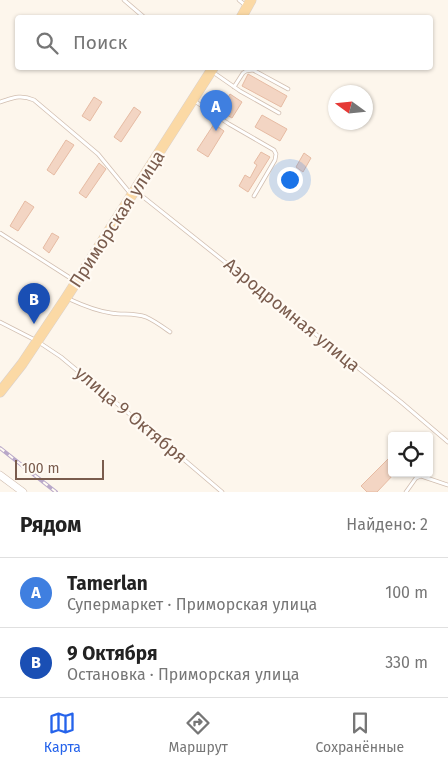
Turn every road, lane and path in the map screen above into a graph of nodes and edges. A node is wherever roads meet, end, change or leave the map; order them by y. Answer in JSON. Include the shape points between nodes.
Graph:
{"nodes":[{"id":1,"x":124,"y":0,"type":"edge"},
{"id":2,"x":246,"y":2,"type":"edge"},
{"id":3,"x":142,"y":15,"type":"edge"},
{"id":4,"x":242,"y":15,"type":"edge"},
{"id":5,"x":209,"y":70,"type":"edge"},
{"id":6,"x":211,"y":70,"type":"edge"},
{"id":7,"x":234,"y":87,"type":"junction"},
{"id":8,"x":288,"y":89,"type":"dead end"},
{"id":9,"x":193,"y":100,"type":"junction"},
{"id":10,"x":0,"y":102,"type":"edge"},
{"id":11,"x":279,"y":113,"type":"dead end"},
{"id":12,"x":133,"y":193,"type":"junction"},
{"id":13,"x":254,"y":196,"type":"dead end"},
{"id":14,"x":0,"y":233,"type":"edge"},
{"id":15,"x":76,"y":281,"type":"junction"},
{"id":16,"x":66,"y":298,"type":"junction"},
{"id":17,"x":0,"y":322,"type":"edge"},
{"id":18,"x":170,"y":332,"type":"dead end"},
{"id":19,"x":38,"y":341,"type":"junction"},
{"id":20,"x":0,"y":392,"type":"edge"},
{"id":21,"x":448,"y":442,"type":"edge"},
{"id":22,"x":0,"y":475,"type":"edge"},
{"id":23,"x":448,"y":484,"type":"edge"},
{"id":24,"x":23,"y":492,"type":"edge"},
{"id":25,"x":222,"y":492,"type":"edge"},
{"id":26,"x":406,"y":492,"type":"edge"}],
"edges":[{"from":1,"to":3,"type":"lane"},
{"from":2,"to":4,"type":"main road"},
{"from":5,"to":9,"type":"main road","name":"Приморская улица"},
{"from":6,"to":7,"type":"lane"},
{"from":7,"to":8,"type":"lane","via":[[243,73],[253,70]]},
{"from":7,"to":11,"type":"lane"},
{"from":9,"to":12,"type":"main road","name":"Приморская улица"},
{"from":9,"to":13,"type":"lane","via":[[274,150],[275,160]]},
{"from":10,"to":12,"type":"lane","name":"Аэродромная улица","via":[[27,96],[34,100],[98,154]]},
{"from":12,"to":15,"type":"main road","name":"Приморская улица"},
{"from":12,"to":21,"type":"lane","name":"Аэродромная улица"},
{"from":14,"to":15,"type":"lane"},
{"from":15,"to":16,"type":"main road","name":"Приморская улица"},
{"from":16,"to":18,"type":"lane","via":[[97,310],[139,315]]},
{"from":16,"to":19,"type":"main road","name":"Приморская улица"},
{"from":17,"to":19,"type":"lane","name":"улица 9 Октября"},
{"from":19,"to":20,"type":"main road","name":"Приморская улица"},
{"from":19,"to":25,"type":"lane","name":"улица 9 Октября"},
{"from":22,"to":24,"type":"street"},
{"from":23,"to":26,"type":"lane","via":[[420,476]]}]}
